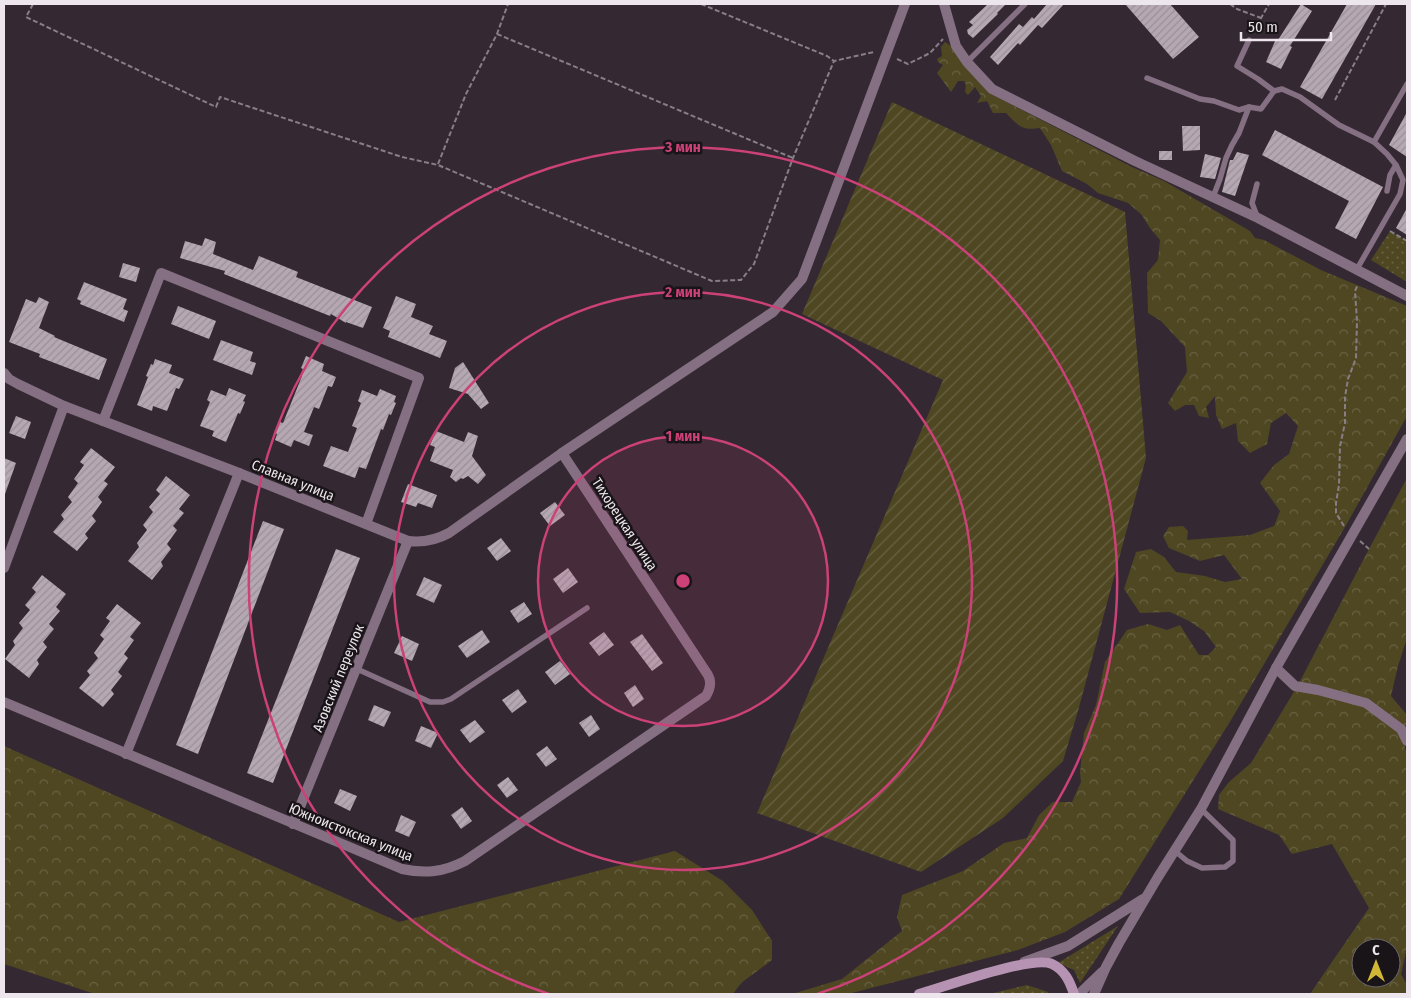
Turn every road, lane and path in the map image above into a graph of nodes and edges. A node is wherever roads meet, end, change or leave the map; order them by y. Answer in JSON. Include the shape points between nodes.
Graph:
{"nodes":[{"id":1,"x":33,"y":4,"type":"edge"},
{"id":2,"x":508,"y":4,"type":"edge"},
{"id":3,"x":702,"y":4,"type":"edge"},
{"id":4,"x":905,"y":4,"type":"edge"},
{"id":5,"x":944,"y":4,"type":"edge"},
{"id":6,"x":1025,"y":4,"type":"edge"},
{"id":7,"x":1230,"y":4,"type":"edge"},
{"id":8,"x":1269,"y":4,"type":"edge"},
{"id":9,"x":1386,"y":4,"type":"edge"},
{"id":10,"x":1261,"y":18,"type":"junction"},
{"id":11,"x":497,"y":34,"type":"junction"},
{"id":12,"x":1249,"y":40,"type":"joint"},
{"id":13,"x":956,"y":46,"type":"junction"},
{"id":14,"x":886,"y":54,"type":"junction"},
{"id":15,"x":834,"y":61,"type":"junction"},
{"id":16,"x":967,"y":62,"type":"junction"},
{"id":17,"x":1148,"y":78,"type":"dead end"},
{"id":18,"x":1407,"y":84,"type":"edge"},
{"id":19,"x":1274,"y":91,"type":"junction"},
{"id":20,"x":1335,"y":100,"type":"dead end"},
{"id":21,"x":1249,"y":107,"type":"junction"},
{"id":22,"x":1374,"y":142,"type":"junction"},
{"id":23,"x":793,"y":158,"type":"junction"},
{"id":24,"x":438,"y":165,"type":"junction"},
{"id":25,"x":1396,"y":165,"type":"junction"},
{"id":26,"x":1256,"y":184,"type":"dead end"},
{"id":27,"x":1387,"y":191,"type":"dead end"},
{"id":28,"x":1213,"y":197,"type":"junction"},
{"id":29,"x":1258,"y":218,"type":"junction"},
{"id":30,"x":1390,"y":231,"type":"dead end"},
{"id":31,"x":1407,"y":241,"type":"edge"},
{"id":32,"x":1359,"y":271,"type":"junction"},
{"id":33,"x":1407,"y":296,"type":"edge"},
{"id":34,"x":4,"y":372,"type":"edge"},
{"id":35,"x":64,"y":406,"type":"junction"},
{"id":36,"x":102,"y":421,"type":"junction"},
{"id":37,"x":1407,"y":440,"type":"edge"},
{"id":38,"x":562,"y":453,"type":"junction"},
{"id":39,"x":239,"y":473,"type":"junction"},
{"id":40,"x":366,"y":524,"type":"junction"},
{"id":41,"x":1344,"y":527,"type":"dead end"},
{"id":42,"x":408,"y":541,"type":"junction"},
{"id":43,"x":6,"y":557,"type":"edge"},
{"id":44,"x":4,"y":568,"type":"edge"},
{"id":45,"x":587,"y":608,"type":"dead end"},
{"id":46,"x":1276,"y":668,"type":"junction"},
{"id":47,"x":356,"y":669,"type":"junction"},
{"id":48,"x":710,"y":686,"type":"joint"},
{"id":49,"x":4,"y":702,"type":"edge"},
{"id":50,"x":1407,"y":741,"type":"edge"},
{"id":51,"x":126,"y":754,"type":"junction"},
{"id":52,"x":1201,"y":809,"type":"junction"},
{"id":53,"x":293,"y":824,"type":"junction"},
{"id":54,"x":1175,"y":851,"type":"junction"},
{"id":55,"x":1146,"y":897,"type":"junction"},
{"id":56,"x":1013,"y":966,"type":"junction"},
{"id":57,"x":1106,"y":967,"type":"junction"},
{"id":58,"x":919,"y":994,"type":"edge"},
{"id":59,"x":1074,"y":994,"type":"edge"},
{"id":60,"x":1079,"y":994,"type":"edge"},
{"id":61,"x":1094,"y":994,"type":"edge"}],
"edges":[{"from":1,"to":24,"type":"path","via":[[26,17],[216,107],[220,97],[402,157]]},
{"from":2,"to":11,"type":"path"},
{"from":3,"to":15,"type":"path"},
{"from":4,"to":14,"type":"street","name":"Славная улица"},
{"from":5,"to":13,"type":"street"},
{"from":6,"to":16,"type":"lane"},
{"from":7,"to":10,"type":"path"},
{"from":8,"to":10,"type":"path"},
{"from":9,"to":20,"type":"path"},
{"from":10,"to":12,"type":"path"},
{"from":11,"to":23,"type":"path"},
{"from":11,"to":24,"type":"path","via":[[466,94]]},
{"from":12,"to":19,"type":"lane","via":[[1237,66]]},
{"from":13,"to":14,"type":"path","via":[[944,38],[930,53],[908,64]]},
{"from":13,"to":16,"type":"street"},
{"from":14,"to":15,"type":"path","via":[[880,51]]},
{"from":14,"to":38,"type":"street","name":"Славная улица","via":[[802,279],[773,312]]},
{"from":15,"to":23,"type":"path"},
{"from":16,"to":28,"type":"street","via":[[992,89]]},
{"from":17,"to":21,"type":"lane","via":[[1239,110]]},
{"from":18,"to":22,"type":"lane"},
{"from":19,"to":21,"type":"lane","via":[[1261,109]]},
{"from":19,"to":22,"type":"lane","via":[[1282,90],[1300,97],[1338,125]]},
{"from":21,"to":28,"type":"lane"},
{"from":22,"to":25,"type":"lane"},
{"from":23,"to":24,"type":"path","via":[[754,264],[740,280],[712,280]]},
{"from":25,"to":27,"type":"lane"},
{"from":25,"to":32,"type":"lane","via":[[1403,180],[1400,194]]},
{"from":26,"to":29,"type":"lane","via":[[1252,203]]},
{"from":28,"to":29,"type":"street"},
{"from":29,"to":32,"type":"street"},
{"from":30,"to":31,"type":"path"},
{"from":32,"to":33,"type":"street"},
{"from":32,"to":41,"type":"path","via":[[1356,358],[1345,397],[1336,504],[1336,513]]},
{"from":34,"to":35,"type":"street","name":"Славная улица","via":[[9,379]]},
{"from":35,"to":36,"type":"street","name":"Славная улица"},
{"from":35,"to":43,"type":"street"},
{"from":36,"to":39,"type":"street","name":"Славная улица"},
{"from":36,"to":40,"type":"street","via":[[161,273],[419,378]]},
{"from":37,"to":46,"type":"street"},
{"from":38,"to":42,"type":"street","name":"Славная улица","via":[[449,533],[433,540]]},
{"from":38,"to":48,"type":"street","name":"Тихорецкая улица","via":[[708,675]]},
{"from":39,"to":40,"type":"street","name":"Славная улица"},
{"from":39,"to":51,"type":"street"},
{"from":40,"to":42,"type":"street","name":"Славная улица"},
{"from":42,"to":47,"type":"street","name":"Азовский переулок"},
{"from":43,"to":44,"type":"street"},
{"from":45,"to":47,"type":"lane","via":[[443,702],[430,702]]},
{"from":46,"to":50,"type":"street","via":[[1295,686],[1366,703],[1400,729]]},
{"from":46,"to":52,"type":"street"},
{"from":47,"to":53,"type":"street","name":"Азовский переулок"},
{"from":48,"to":53,"type":"street","name":"Южноистокская улица","via":[[706,696],[455,867],[429,872],[402,869]]},
{"from":49,"to":51,"type":"street","name":"Южноистокская улица"},
{"from":51,"to":53,"type":"street","name":"Южноистокская улица"},
{"from":52,"to":54,"type":"street"},
{"from":52,"to":54,"type":"lane","via":[[1233,840],[1233,861],[1225,867],[1202,868]]},
{"from":54,"to":55,"type":"street"},
{"from":55,"to":56,"type":"street","via":[[1068,946]]},
{"from":55,"to":57,"type":"street"},
{"from":56,"to":58,"type":"main road"},
{"from":56,"to":59,"type":"main road","via":[[1050,963],[1066,975]]},
{"from":57,"to":60,"type":"street"},
{"from":57,"to":61,"type":"street"}]}
